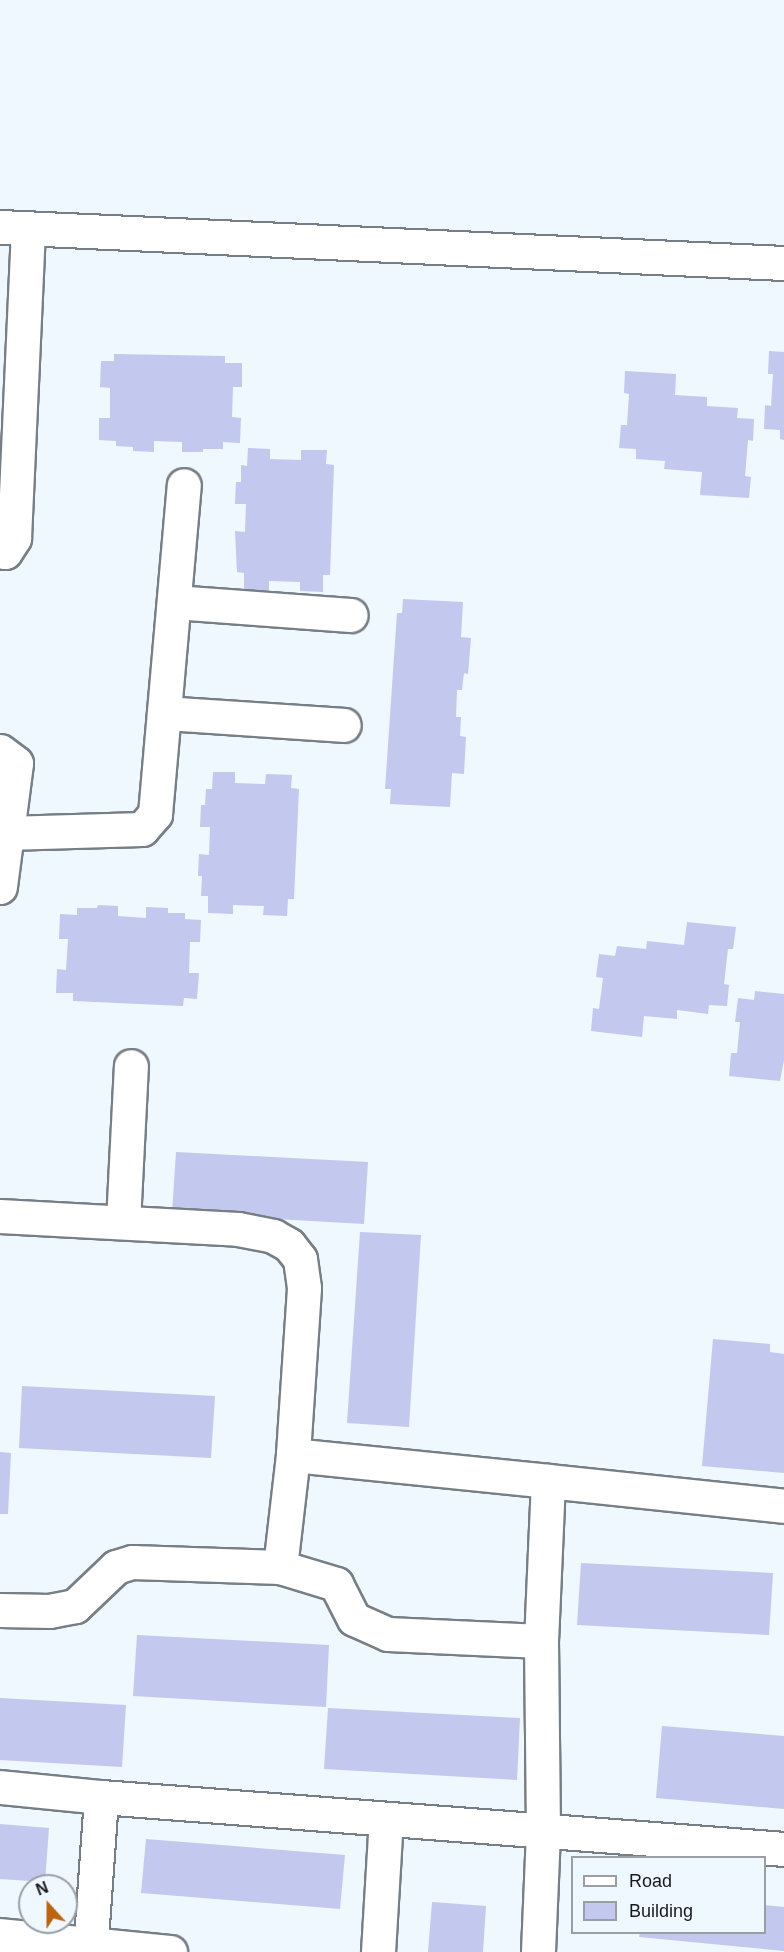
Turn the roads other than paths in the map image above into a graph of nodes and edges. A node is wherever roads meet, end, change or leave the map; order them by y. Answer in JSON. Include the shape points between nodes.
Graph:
{"nodes":[{"id":1,"x":14,"y":228,"type":"edge"},
{"id":2,"x":784,"y":263,"type":"edge"},
{"id":3,"x":184,"y":485,"type":"dead end"},
{"id":4,"x":0,"y":551,"type":"edge"},
{"id":5,"x":174,"y":602,"type":"junction"},
{"id":6,"x":351,"y":615,"type":"dead end"},
{"id":7,"x":164,"y":713,"type":"junction"},
{"id":8,"x":344,"y":725,"type":"dead end"},
{"id":9,"x":0,"y":751,"type":"edge"},
{"id":10,"x":6,"y":832,"type":"junction"},
{"id":11,"x":0,"y":887,"type":"edge"},
{"id":12,"x":131,"y":1066,"type":"dead end"},
{"id":13,"x":0,"y":1216,"type":"edge"},
{"id":14,"x":123,"y":1221,"type":"junction"},
{"id":15,"x":293,"y":1455,"type":"junction"},
{"id":16,"x":548,"y":1481,"type":"junction"},
{"id":17,"x":784,"y":1506,"type":"edge"},
{"id":18,"x":280,"y":1567,"type":"junction"},
{"id":19,"x":0,"y":1610,"type":"edge"},
{"id":20,"x":541,"y":1641,"type":"junction"},
{"id":21,"x":0,"y":1787,"type":"edge"},
{"id":22,"x":101,"y":1797,"type":"junction"},
{"id":23,"x":386,"y":1819,"type":"junction"},
{"id":24,"x":543,"y":1832,"type":"junction"},
{"id":25,"x":784,"y":1849,"type":"edge"},
{"id":26,"x":0,"y":1935,"type":"edge"},
{"id":27,"x":90,"y":1948,"type":"edge"},
{"id":28,"x":170,"y":1952,"type":"edge"},
{"id":29,"x":378,"y":1952,"type":"edge"},
{"id":30,"x":538,"y":1952,"type":"edge"}],
"edges":[{"from":1,"to":2,"type":"street"},
{"from":1,"to":4,"type":"street","via":[[14,538],[5,552]]},
{"from":3,"to":5,"type":"street"},
{"from":5,"to":6,"type":"street"},
{"from":5,"to":7,"type":"street"},
{"from":7,"to":8,"type":"street"},
{"from":7,"to":10,"type":"street","via":[[155,813],[142,828]]},
{"from":9,"to":10,"type":"street","via":[[16,763]]},
{"from":10,"to":11,"type":"street"},
{"from":12,"to":14,"type":"street"},
{"from":13,"to":14,"type":"street"},
{"from":14,"to":15,"type":"street","via":[[238,1229],[273,1236],[300,1259],[304,1288]]},
{"from":15,"to":16,"type":"street"},
{"from":15,"to":18,"type":"street"},
{"from":16,"to":17,"type":"street"},
{"from":16,"to":20,"type":"street"},
{"from":18,"to":19,"type":"street","via":[[132,1562],[116,1568],[75,1606],[50,1611]]},
{"from":18,"to":20,"type":"street","via":[[336,1584],[354,1619],[388,1634]]},
{"from":20,"to":24,"type":"street"},
{"from":21,"to":22,"type":"street"},
{"from":22,"to":23,"type":"street"},
{"from":22,"to":27,"type":"street"},
{"from":23,"to":24,"type":"street"},
{"from":23,"to":29,"type":"street"},
{"from":24,"to":25,"type":"street"},
{"from":24,"to":30,"type":"street"},
{"from":26,"to":27,"type":"street"},
{"from":27,"to":28,"type":"street"}]}
